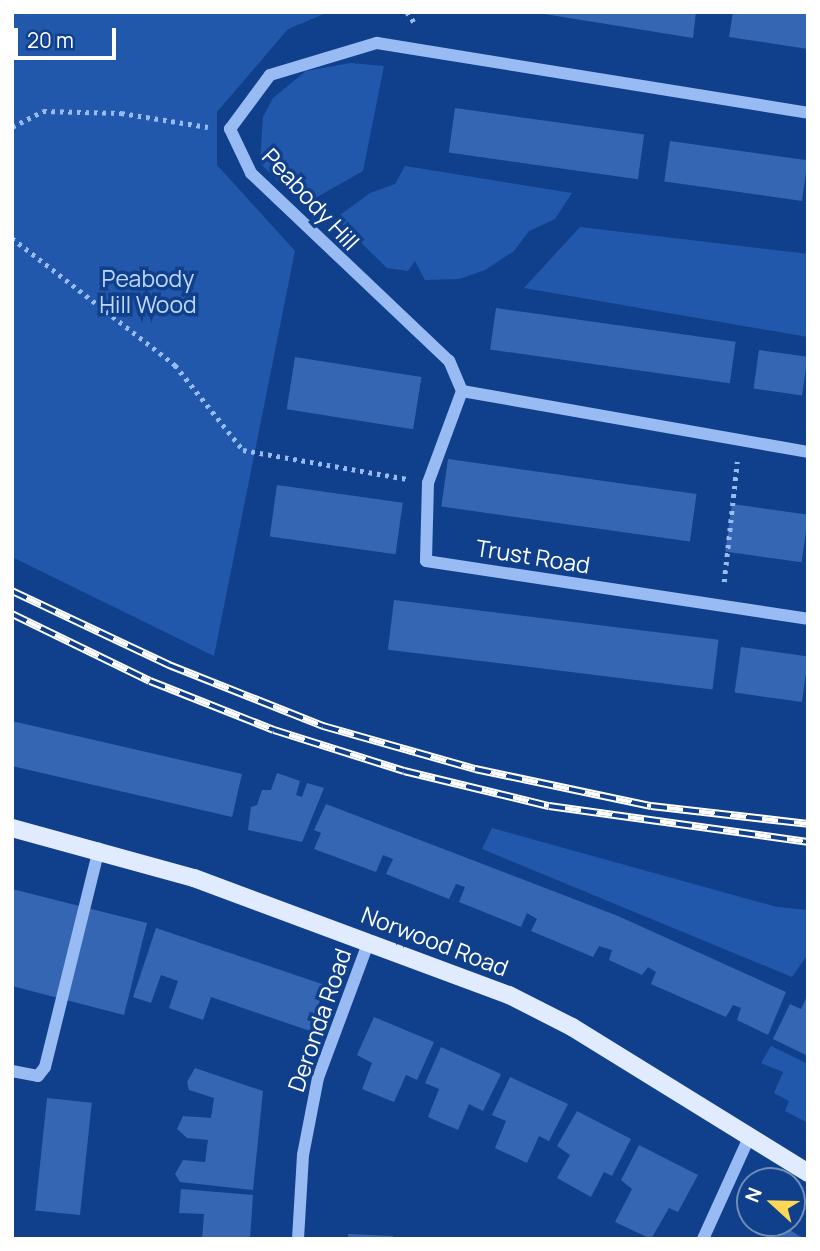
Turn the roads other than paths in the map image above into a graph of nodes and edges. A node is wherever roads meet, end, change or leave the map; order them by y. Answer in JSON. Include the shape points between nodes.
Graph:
{"nodes":[{"id":1,"x":808,"y":113,"type":"edge"},
{"id":2,"x":462,"y":391,"type":"junction"},
{"id":3,"x":808,"y":452,"type":"edge"},
{"id":4,"x":808,"y":619,"type":"edge"},
{"id":5,"x":12,"y":828,"type":"edge"},
{"id":6,"x":99,"y":849,"type":"junction"},
{"id":7,"x":369,"y":941,"type":"junction"},
{"id":8,"x":12,"y":1071,"type":"edge"},
{"id":9,"x":748,"y":1140,"type":"junction"},
{"id":10,"x":808,"y":1173,"type":"edge"},
{"id":11,"x":298,"y":1239,"type":"edge"},
{"id":12,"x":703,"y":1239,"type":"edge"}],
"edges":[{"from":1,"to":2,"type":"street","name":"Peabody Hill","via":[[377,43],[270,75],[230,129],[251,173],[449,361]]},
{"from":2,"to":3,"type":"street"},
{"from":2,"to":4,"type":"street","name":"Trust Road","via":[[428,483],[426,561]]},
{"from":5,"to":6,"type":"main road","name":"Norwood Road"},
{"from":6,"to":7,"type":"main road","name":"Norwood Road"},
{"from":6,"to":8,"type":"street","via":[[45,1067],[38,1076]]},
{"from":7,"to":9,"type":"main road","name":"Norwood Road","via":[[509,995],[572,1027]]},
{"from":7,"to":11,"type":"street","name":"Deronda Road","via":[[318,1078],[303,1155]]},
{"from":9,"to":10,"type":"main road","name":"Norwood Road"},
{"from":9,"to":12,"type":"street"}]}
